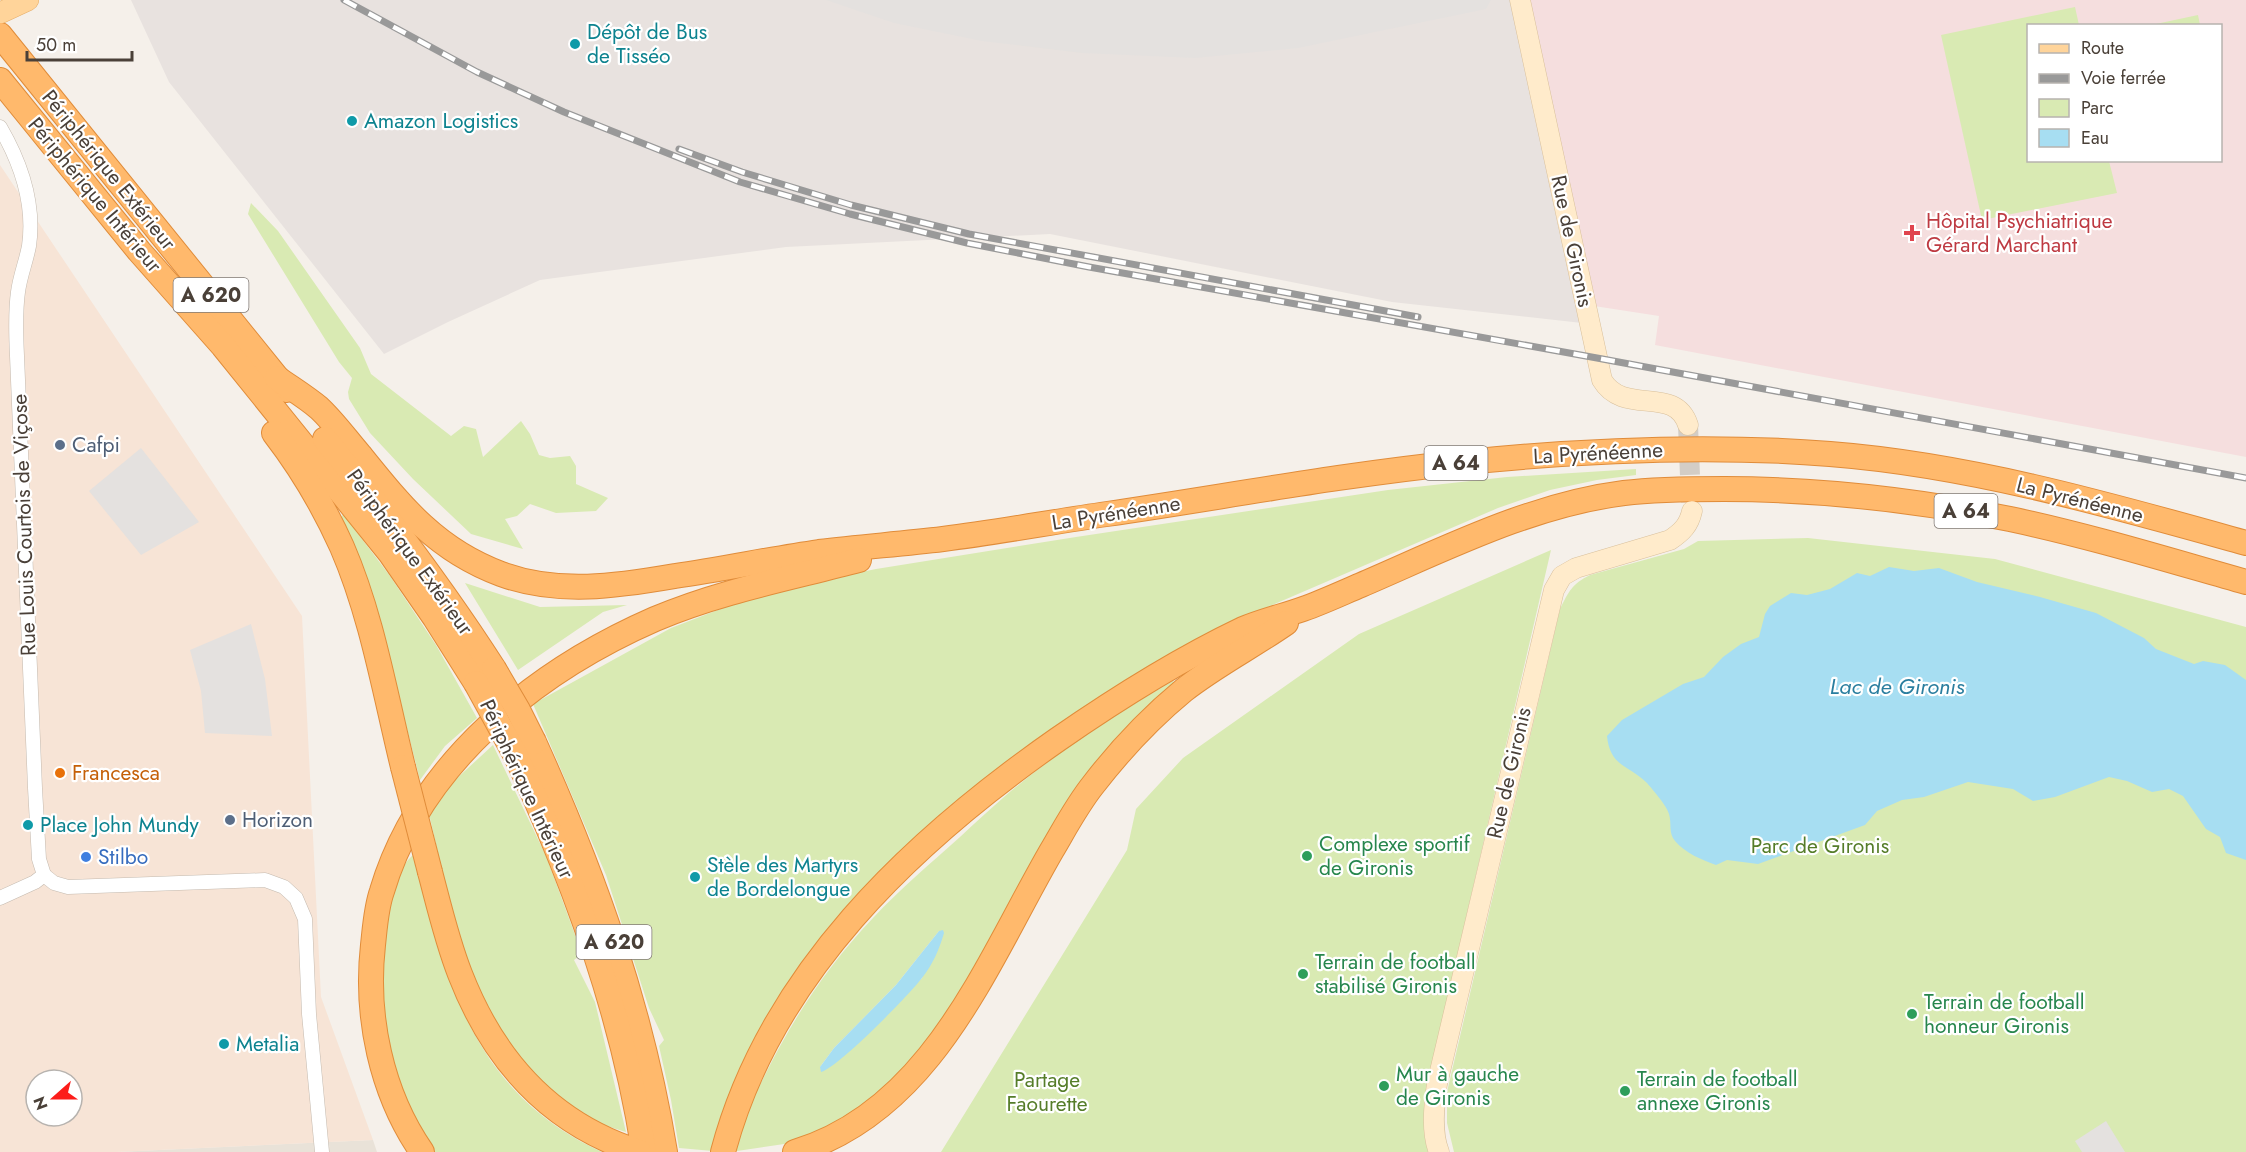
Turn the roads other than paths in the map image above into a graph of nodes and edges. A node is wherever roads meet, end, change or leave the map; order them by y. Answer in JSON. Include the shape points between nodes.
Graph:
{"nodes":[{"id":1,"x":28,"y":0,"type":"edge"},
{"id":2,"x":1520,"y":0,"type":"edge"},
{"id":3,"x":0,"y":13,"type":"edge"},
{"id":4,"x":0,"y":35,"type":"edge"},
{"id":5,"x":0,"y":80,"type":"edge"},
{"id":6,"x":0,"y":129,"type":"edge"},
{"id":7,"x":223,"y":346,"type":"junction"},
{"id":8,"x":277,"y":378,"type":"junction"},
{"id":9,"x":1688,"y":425,"type":"tunnel mouth"},
{"id":10,"x":1692,"y":511,"type":"tunnel mouth"},
{"id":11,"x":946,"y":538,"type":"junction"},
{"id":12,"x":2246,"y":543,"type":"edge"},
{"id":13,"x":2246,"y":582,"type":"edge"},
{"id":14,"x":1306,"y":609,"type":"junction"},
{"id":15,"x":485,"y":676,"type":"junction"},
{"id":16,"x":525,"y":749,"type":"junction"},
{"id":17,"x":44,"y":875,"type":"junction"},
{"id":18,"x":0,"y":898,"type":"edge"},
{"id":19,"x":1435,"y":1122,"type":"junction"},
{"id":20,"x":322,"y":1152,"type":"edge"},
{"id":21,"x":422,"y":1152,"type":"edge"},
{"id":22,"x":639,"y":1152,"type":"edge"},
{"id":23,"x":644,"y":1152,"type":"edge"},
{"id":24,"x":665,"y":1152,"type":"edge"},
{"id":25,"x":723,"y":1152,"type":"edge"},
{"id":26,"x":795,"y":1152,"type":"edge"},
{"id":27,"x":1439,"y":1152,"type":"edge"},
{"id":28,"x":1445,"y":1152,"type":"edge"}],
"edges":[{"from":1,"to":3,"type":"main road"},
{"from":2,"to":9,"type":"street","name":"Rue de Gironis","via":[[1602,380],[1611,392],[1624,398],[1671,405],[1685,416]]},
{"from":4,"to":8,"type":"highway","name":"Périphérique Extérieur","number":"A 620"},
{"from":5,"to":7,"type":"highway","name":"Périphérique Intérieur","number":"A 620","via":[[139,251]]},
{"from":6,"to":17,"type":"street","name":"Rue Louis Courtois de Viçose","via":[[18,163],[28,197],[30,225],[16,306],[17,356],[35,788],[39,859]]},
{"from":7,"to":15,"type":"highway","name":"Périphérique Intérieur","number":"A 620","via":[[390,553],[435,618]]},
{"from":7,"to":22,"type":"highway","bridge":true,"via":[[231,376],[289,453],[342,548],[372,639],[459,973],[475,1009],[519,1076],[552,1108],[611,1142]]},
{"from":8,"to":11,"type":"highway","via":[[320,409],[410,516],[441,543],[500,574],[528,582],[595,587],[819,552]]},
{"from":8,"to":15,"type":"highway","name":"Périphérique Extérieur","number":"A 620","via":[[453,606]]},
{"from":10,"to":19,"type":"street","name":"Rue de Gironis","via":[[1680,534],[1670,540],[1576,568],[1562,576],[1554,590],[1442,1059]]},
{"from":11,"to":12,"type":"highway","name":"La Pyrénéenne","number":"A 64","via":[[1351,476],[1564,453],[1700,448],[1835,454],[1931,467],[2014,483]]},
{"from":11,"to":21,"type":"highway","via":[[761,584],[655,619],[544,681],[498,717],[428,793],[394,856],[381,893],[370,966],[376,1040],[385,1074],[398,1109]]},
{"from":13,"to":14,"type":"highway","name":"La Pyrénéenne","number":"A 64","via":[[2015,520],[1935,506],[1832,492],[1678,489],[1624,493],[1516,518]]},
{"from":14,"to":25,"type":"highway","via":[[1248,627],[1136,688],[1031,758],[935,836],[872,897],[805,977],[764,1044],[738,1103]]},
{"from":14,"to":26,"type":"highway","via":[[1185,690],[1126,745],[1070,818],[970,998],[939,1045],[911,1077],[860,1122],[833,1138]]},
{"from":15,"to":16,"type":"highway","name":"Périphérique Intérieur","number":"A 620","bridge":true},
{"from":16,"to":23,"type":"highway","name":"Périphérique Intérieur","number":"A 620","via":[[546,820],[611,999]]},
{"from":16,"to":24,"type":"highway","number":"A 620","via":[[577,842],[610,930],[648,1062]]},
{"from":17,"to":18,"type":"street"},
{"from":17,"to":20,"type":"street","via":[[68,887],[265,880],[284,887],[296,898],[305,920]]},
{"from":19,"to":27,"type":"street","name":"Rue de Gironis"},
{"from":19,"to":28,"type":"street","name":"Rue de Gironis"}]}
